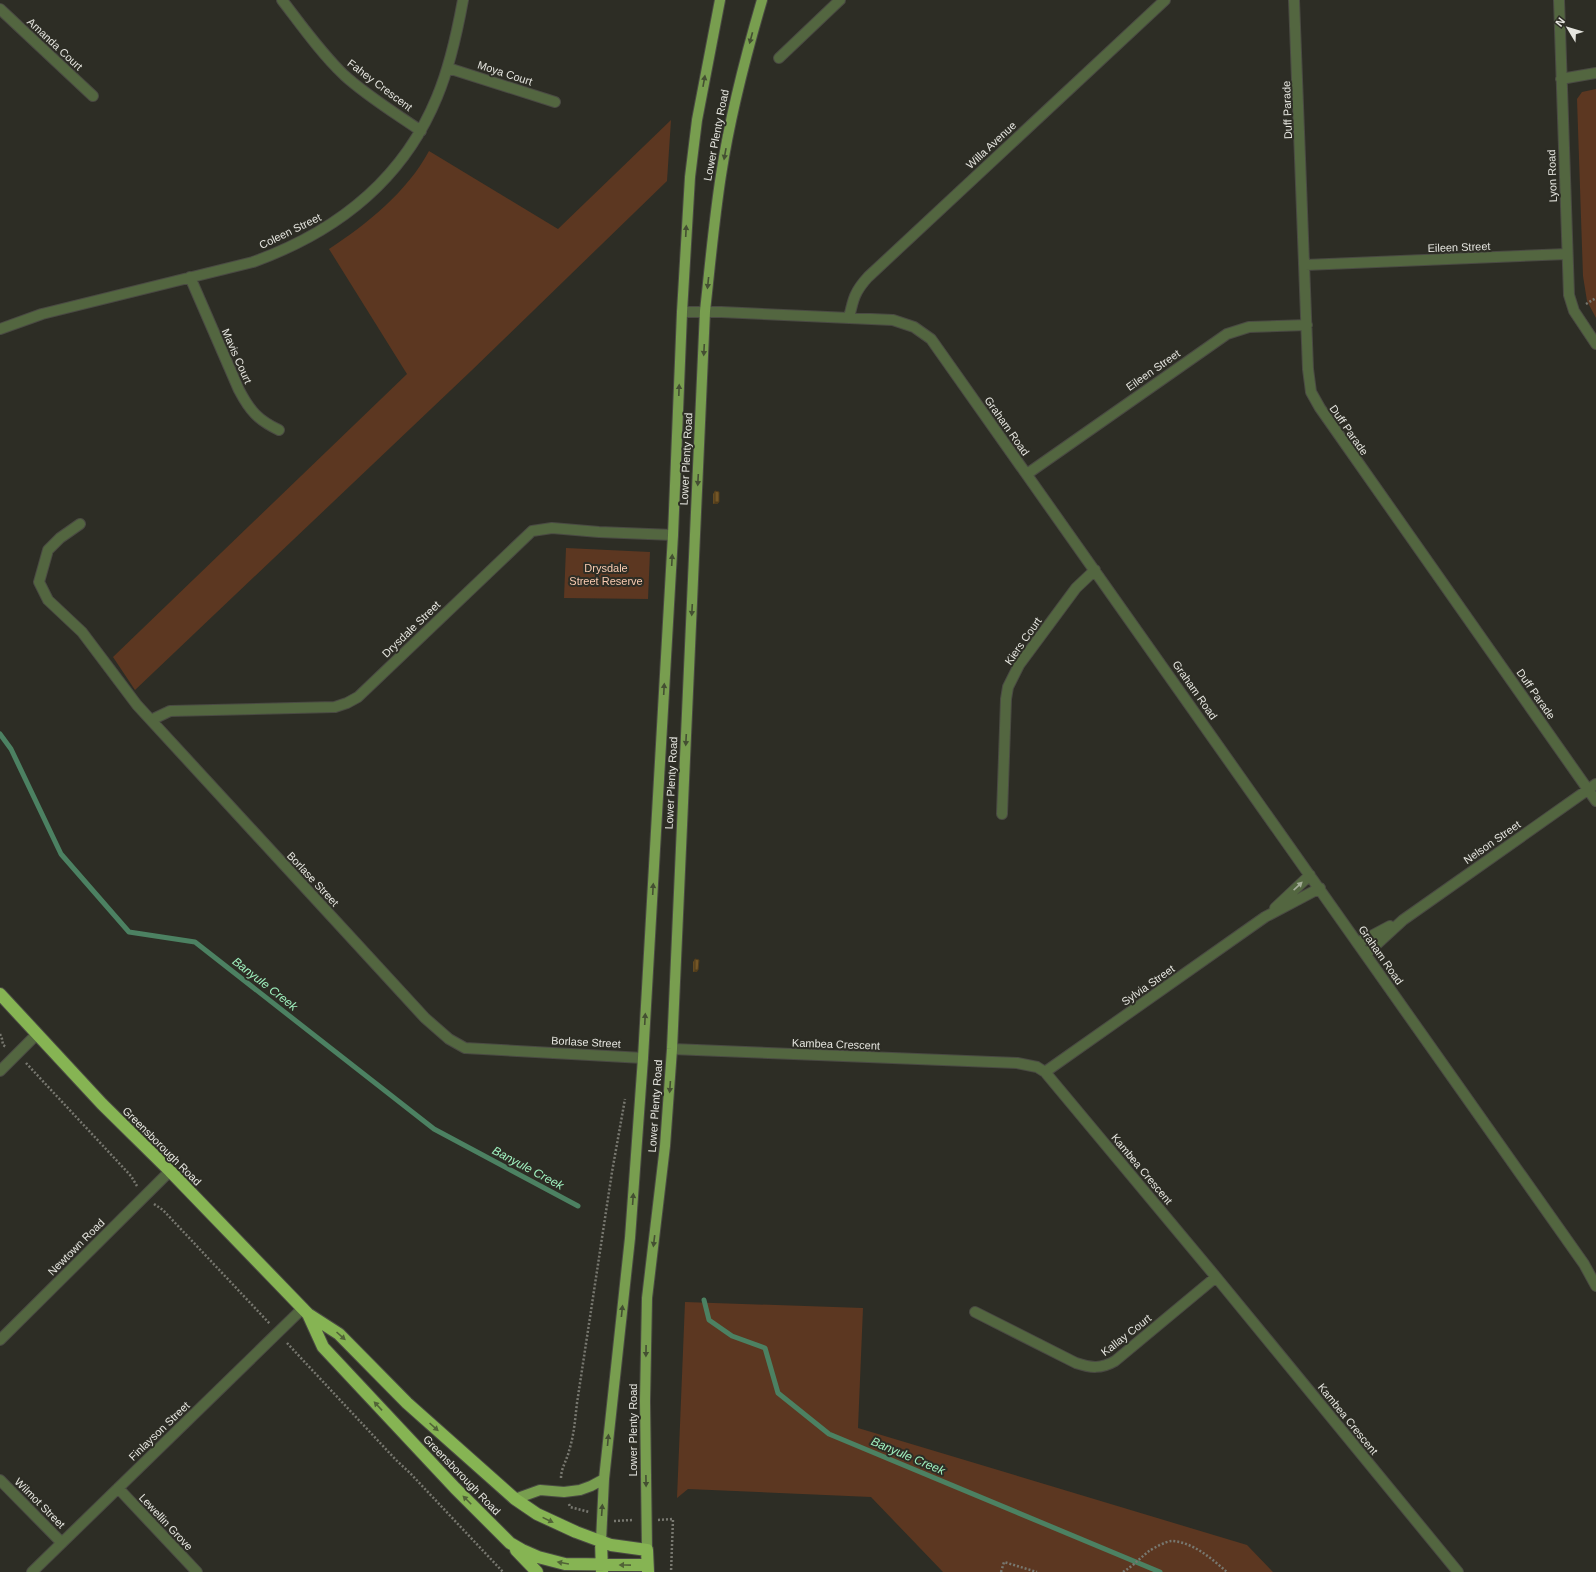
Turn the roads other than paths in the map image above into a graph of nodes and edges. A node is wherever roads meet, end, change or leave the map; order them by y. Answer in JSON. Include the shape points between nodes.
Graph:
{"nodes":[{"id":1,"x":282,"y":0,"type":"edge"},
{"id":2,"x":462,"y":0,"type":"edge"},
{"id":3,"x":720,"y":0,"type":"edge"},
{"id":4,"x":762,"y":0,"type":"edge"},
{"id":5,"x":840,"y":0,"type":"edge"},
{"id":6,"x":1165,"y":0,"type":"edge"},
{"id":7,"x":1294,"y":0,"type":"edge"},
{"id":8,"x":1559,"y":0,"type":"edge"},
{"id":9,"x":0,"y":9,"type":"edge"},
{"id":10,"x":779,"y":58,"type":"dead end"},
{"id":11,"x":448,"y":68,"type":"junction"},
{"id":12,"x":1596,"y":73,"type":"edge"},
{"id":13,"x":1561,"y":79,"type":"junction"},
{"id":14,"x":93,"y":96,"type":"dead end"},
{"id":15,"x":555,"y":102,"type":"dead end"},
{"id":16,"x":421,"y":131,"type":"junction"},
{"id":17,"x":1567,"y":254,"type":"junction"},
{"id":18,"x":1304,"y":265,"type":"junction"},
{"id":19,"x":190,"y":277,"type":"junction"},
{"id":20,"x":682,"y":312,"type":"junction"},
{"id":21,"x":705,"y":312,"type":"junction"},
{"id":22,"x":850,"y":318,"type":"junction"},
{"id":23,"x":1307,"y":325,"type":"junction"},
{"id":24,"x":0,"y":329,"type":"edge"},
{"id":25,"x":1596,"y":344,"type":"edge"},
{"id":26,"x":279,"y":430,"type":"dead end"},
{"id":27,"x":1027,"y":474,"type":"junction"},
{"id":28,"x":80,"y":524,"type":"dead end"},
{"id":29,"x":673,"y":535,"type":"junction"},
{"id":30,"x":1095,"y":570,"type":"junction"},
{"id":31,"x":151,"y":720,"type":"junction"},
{"id":32,"x":1592,"y":786,"type":"edge"},
{"id":33,"x":1596,"y":801,"type":"edge"},
{"id":34,"x":1002,"y":814,"type":"dead end"},
{"id":35,"x":1310,"y":875,"type":"junction"},
{"id":36,"x":1320,"y":888,"type":"junction"},
{"id":37,"x":1265,"y":917,"type":"junction"},
{"id":38,"x":1403,"y":920,"type":"junction"},
{"id":39,"x":1358,"y":943,"type":"junction"},
{"id":40,"x":1366,"y":954,"type":"junction"},
{"id":41,"x":0,"y":994,"type":"edge"},
{"id":42,"x":37,"y":1034,"type":"junction"},
{"id":43,"x":672,"y":1048,"type":"junction"},
{"id":44,"x":643,"y":1058,"type":"junction"},
{"id":45,"x":0,"y":1071,"type":"edge"},
{"id":46,"x":1045,"y":1072,"type":"junction"},
{"id":47,"x":170,"y":1171,"type":"junction"},
{"id":48,"x":1584,"y":1264,"type":"junction"},
{"id":49,"x":1596,"y":1275,"type":"edge"},
{"id":50,"x":1216,"y":1277,"type":"junction"},
{"id":51,"x":1596,"y":1286,"type":"edge"},
{"id":52,"x":306,"y":1311,"type":"junction"},
{"id":53,"x":975,"y":1312,"type":"dead end"},
{"id":54,"x":0,"y":1340,"type":"edge"},
{"id":55,"x":604,"y":1479,"type":"junction"},
{"id":56,"x":0,"y":1480,"type":"edge"},
{"id":57,"x":118,"y":1488,"type":"junction"},
{"id":58,"x":515,"y":1499,"type":"junction"},
{"id":59,"x":494,"y":1528,"type":"junction"},
{"id":60,"x":602,"y":1541,"type":"junction"},
{"id":61,"x":62,"y":1543,"type":"junction"},
{"id":62,"x":647,"y":1550,"type":"junction"},
{"id":63,"x":602,"y":1568,"type":"edge"},
{"id":64,"x":648,"y":1569,"type":"edge"},
{"id":65,"x":32,"y":1572,"type":"edge"},
{"id":66,"x":197,"y":1572,"type":"edge"},
{"id":67,"x":537,"y":1572,"type":"edge"},
{"id":68,"x":1458,"y":1572,"type":"edge"}],
"edges":[{"from":1,"to":16,"type":"street","name":"Fahey Crescent","via":[[327,58],[345,76]]},
{"from":2,"to":11,"type":"street","name":"Coleen Street"},
{"from":20,"to":3,"type":"main road","name":"Lower Plenty Road","one_way":true,"via":[[690,177],[697,120]]},
{"from":4,"to":21,"type":"main road","name":"Lower Plenty Road","one_way":true,"via":[[732,115],[722,167]]},
{"from":5,"to":10,"type":"street"},
{"from":6,"to":22,"type":"street","name":"Willa Avenue","via":[[868,276],[853,298]]},
{"from":7,"to":18,"type":"street","name":"Duff Parade"},
{"from":8,"to":13,"type":"street","name":"Lyon Road"},
{"from":9,"to":14,"type":"street","name":"Amanda Court"},
{"from":11,"to":15,"type":"street","name":"Moya Court"},
{"from":11,"to":16,"type":"street","name":"Coleen Street"},
{"from":12,"to":13,"type":"street"},
{"from":13,"to":17,"type":"street","name":"Lyon Road"},
{"from":16,"to":19,"type":"street","name":"Coleen Street","via":[[372,193],[326,228],[279,253]]},
{"from":17,"to":18,"type":"street","name":"Eileen Street"},
{"from":17,"to":25,"type":"street","name":"Lyon Road","via":[[1571,303]]},
{"from":18,"to":23,"type":"street","name":"Duff Parade"},
{"from":19,"to":24,"type":"street","name":"Coleen Street","via":[[42,314]]},
{"from":19,"to":26,"type":"street","name":"Mavis Court","via":[[246,403],[253,414]]},
{"from":20,"to":21,"type":"street","name":"Graham Road"},
{"from":29,"to":20,"type":"main road","name":"Lower Plenty Road","one_way":true},
{"from":21,"to":22,"type":"street","name":"Graham Road"},
{"from":21,"to":43,"type":"main road","name":"Lower Plenty Road","one_way":true},
{"from":22,"to":27,"type":"street","name":"Graham Road","via":[[893,320],[914,327],[931,339]]},
{"from":23,"to":27,"type":"street","name":"Eileen Street","via":[[1249,327],[1227,334]]},
{"from":23,"to":32,"type":"street","name":"Duff Parade","via":[[1309,383],[1315,400]]},
{"from":27,"to":30,"type":"street","name":"Graham Road"},
{"from":28,"to":31,"type":"street","name":"Borlase Street","via":[[48,550],[39,582],[48,600],[82,632],[136,705]]},
{"from":29,"to":31,"type":"street","name":"Drysdale Street","via":[[552,528],[532,531],[358,697],[347,703],[335,707],[170,712]]},
{"from":44,"to":29,"type":"main road","name":"Lower Plenty Road","one_way":true},
{"from":30,"to":34,"type":"street","name":"Kiers Court","via":[[1076,588],[1019,665],[1008,687]]},
{"from":30,"to":35,"type":"street","name":"Graham Road"},
{"from":31,"to":44,"type":"street","name":"Borlase Street","via":[[425,1018],[449,1039],[466,1048]]},
{"from":32,"to":33,"type":"street","name":"Duff Parade"},
{"from":32,"to":38,"type":"street","name":"Nelson Street"},
{"from":35,"to":36,"type":"street","name":"Graham Road"},
{"from":37,"to":35,"type":"street","name":"Sylvia Street","one_way":true},
{"from":36,"to":37,"type":"street","name":"Sylvia Street"},
{"from":36,"to":39,"type":"street","name":"Graham Road"},
{"from":37,"to":46,"type":"street","name":"Sylvia Street"},
{"from":38,"to":39,"type":"street","name":"Nelson Street"},
{"from":38,"to":40,"type":"street","name":"Nelson Street"},
{"from":39,"to":40,"type":"street","name":"Graham Road"},
{"from":40,"to":48,"type":"street","name":"Graham Road"},
{"from":41,"to":42,"type":"highway","name":"Greensborough Road"},
{"from":42,"to":45,"type":"street"},
{"from":42,"to":47,"type":"highway","name":"Greensborough Road","via":[[102,1104]]},
{"from":43,"to":46,"type":"street","name":"Kambea Crescent","via":[[1017,1063],[1037,1067]]},
{"from":43,"to":62,"type":"main road","name":"Lower Plenty Road","one_way":true,"via":[[666,1146],[647,1298]]},
{"from":55,"to":44,"type":"main road","name":"Lower Plenty Road","one_way":true,"via":[[630,1238]]},
{"from":46,"to":50,"type":"street","name":"Kambea Crescent"},
{"from":47,"to":52,"type":"highway","name":"Greensborough Road"},
{"from":47,"to":54,"type":"street","name":"Newtown Road"},
{"from":48,"to":49,"type":"street","name":"Graham Road"},
{"from":48,"to":51,"type":"street","name":"Graham Road"},
{"from":50,"to":53,"type":"street","name":"Kallay Court","via":[[1115,1361],[1102,1367],[1087,1367],[1076,1363]]},
{"from":50,"to":68,"type":"street","name":"Kambea Crescent"},
{"from":52,"to":57,"type":"street","name":"Finlayson Street","via":[[278,1332]]},
{"from":52,"to":58,"type":"highway","name":"Greensborough Road","one_way":true,"via":[[339,1334],[407,1403]]},
{"from":59,"to":52,"type":"highway","name":"Greensborough Road","one_way":true,"via":[[323,1347]]},
{"from":55,"to":58,"type":"main road","via":[[580,1490],[540,1490]]},
{"from":60,"to":55,"type":"main road","name":"Lower Plenty Road","one_way":true},
{"from":56,"to":61,"type":"street","name":"Wilmot Street"},
{"from":57,"to":61,"type":"street","name":"Finlayson Street"},
{"from":57,"to":66,"type":"street","name":"Lewellin Grove"},
{"from":58,"to":60,"type":"highway","name":"Greensborough Road","one_way":true,"via":[[546,1519]]},
{"from":63,"to":59,"type":"highway","name":"Greensborough Road","one_way":true,"via":[[565,1564],[538,1557],[516,1547]]},
{"from":59,"to":67,"type":"highway"},
{"from":60,"to":62,"type":"highway","name":"Greensborough Road","via":[[611,1545]]},
{"from":60,"to":63,"type":"highway","name":"Lower Plenty Road"},
{"from":61,"to":65,"type":"street","name":"Finlayson Street"},
{"from":62,"to":64,"type":"highway","name":"Lower Plenty Road"},
{"from":64,"to":63,"type":"highway","name":"Greensborough Road","one_way":true}]}
